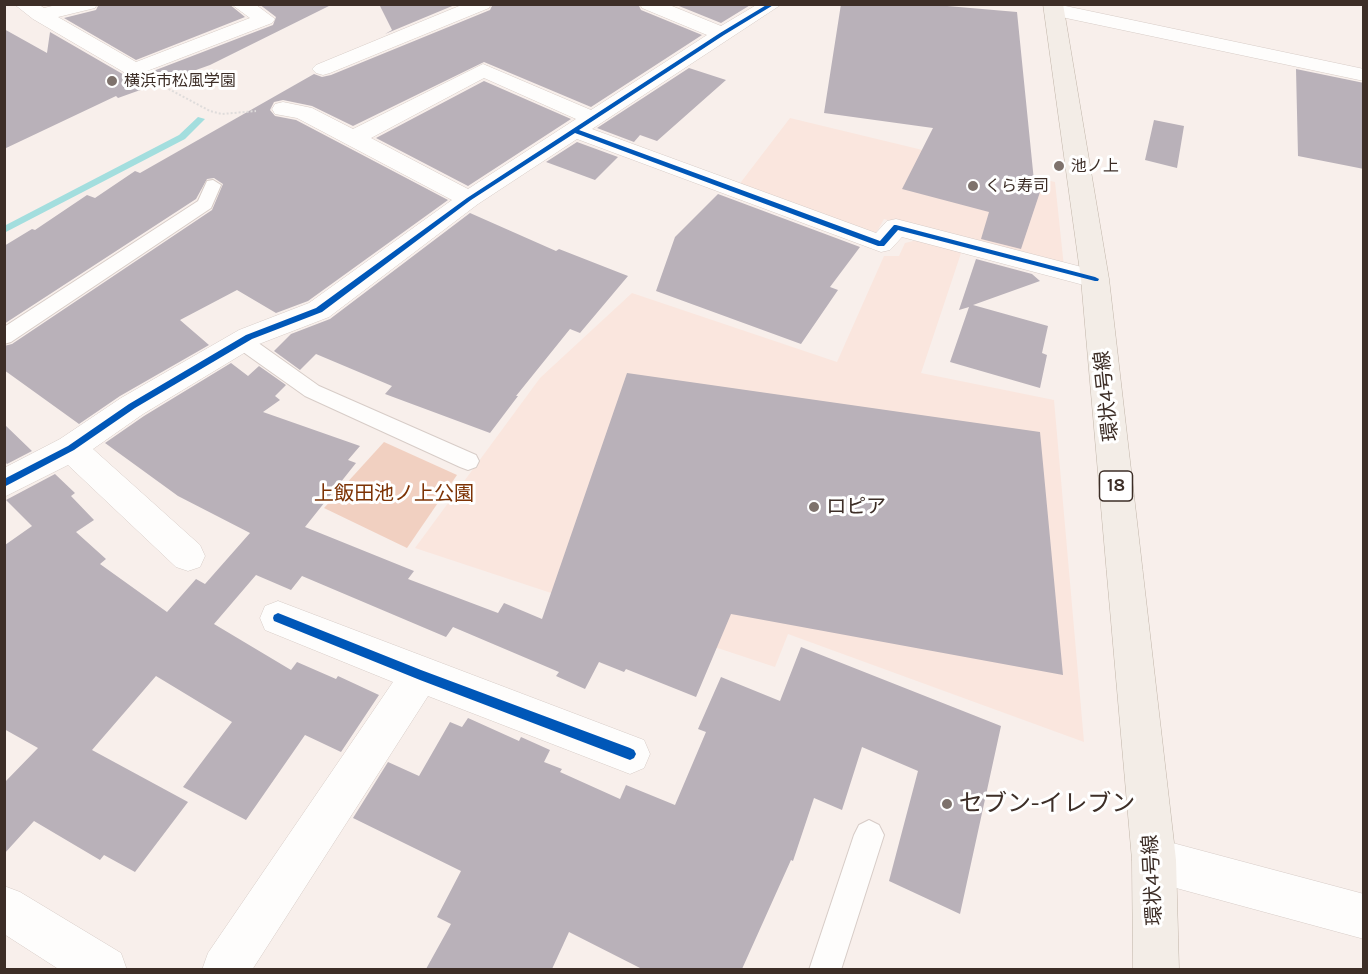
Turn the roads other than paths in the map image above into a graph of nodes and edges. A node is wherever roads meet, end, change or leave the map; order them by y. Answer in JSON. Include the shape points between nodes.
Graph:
{"nodes":[{"id":1,"x":88,"y":4,"type":"edge"},
{"id":2,"x":240,"y":4,"type":"edge"},
{"id":3,"x":482,"y":4,"type":"edge"},
{"id":4,"x":650,"y":4,"type":"edge"},
{"id":5,"x":773,"y":4,"type":"edge"},
{"id":6,"x":1054,"y":7,"type":"edge"},
{"id":7,"x":32,"y":10,"type":"edge"},
{"id":8,"x":722,"y":34,"type":"junction"},
{"id":9,"x":323,"y":69,"type":"dead end"},
{"id":10,"x":1364,"y":75,"type":"edge"},
{"id":11,"x":283,"y":109,"type":"road end"},
{"id":12,"x":582,"y":124,"type":"junction"},
{"id":13,"x":354,"y":138,"type":"junction"},
{"id":14,"x":213,"y":185,"type":"dead end"},
{"id":15,"x":468,"y":199,"type":"junction"},
{"id":16,"x":1095,"y":279,"type":"junction"},
{"id":17,"x":4,"y":337,"type":"edge"},
{"id":18,"x":243,"y":342,"type":"junction"},
{"id":19,"x":71,"y":448,"type":"junction"},
{"id":20,"x":468,"y":461,"type":"dead end"},
{"id":21,"x":4,"y":484,"type":"edge"},
{"id":22,"x":188,"y":556,"type":"dead end"},
{"id":23,"x":278,"y":618,"type":"dead end"},
{"id":24,"x":420,"y":675,"type":"junction"},
{"id":25,"x":630,"y":754,"type":"dead end"},
{"id":26,"x":869,"y":835,"type":"dead end"},
{"id":27,"x":1154,"y":860,"type":"junction"},
{"id":28,"x":4,"y":908,"type":"edge"},
{"id":29,"x":1364,"y":917,"type":"edge"},
{"id":30,"x":104,"y":969,"type":"edge"},
{"id":31,"x":225,"y":969,"type":"edge"},
{"id":32,"x":825,"y":969,"type":"edge"},
{"id":33,"x":1156,"y":969,"type":"edge"}],
"edges":[{"from":1,"to":7,"type":"street"},
{"from":2,"to":7,"type":"street","via":[[265,19],[134,70]]},
{"from":3,"to":9,"type":"street"},
{"from":4,"to":8,"type":"street"},
{"from":5,"to":8,"type":"street"},
{"from":6,"to":10,"type":"street"},
{"from":6,"to":16,"type":"main road","name":"環状4号線","number":"18"},
{"from":8,"to":12,"type":"street"},
{"from":11,"to":13,"type":"street","via":[[304,113]]},
{"from":12,"to":13,"type":"street","via":[[483,70]]},
{"from":12,"to":15,"type":"street"},
{"from":12,"to":16,"type":"street","via":[[881,244],[897,227]]},
{"from":13,"to":15,"type":"street"},
{"from":14,"to":17,"type":"lane","via":[[205,204]]},
{"from":15,"to":18,"type":"street","via":[[319,310]]},
{"from":16,"to":27,"type":"main road","name":"環状4号線","number":"18"},
{"from":18,"to":19,"type":"street","via":[[132,406]]},
{"from":18,"to":20,"type":"lane","via":[[312,391]]},
{"from":19,"to":21,"type":"street"},
{"from":19,"to":22,"type":"street"},
{"from":23,"to":24,"type":"street"},
{"from":24,"to":25,"type":"street"},
{"from":24,"to":31,"type":"street"},
{"from":26,"to":32,"type":"lane"},
{"from":27,"to":29,"type":"street"},
{"from":27,"to":33,"type":"main road","name":"環状4号線","number":"18"},
{"from":28,"to":30,"type":"street"}]}
